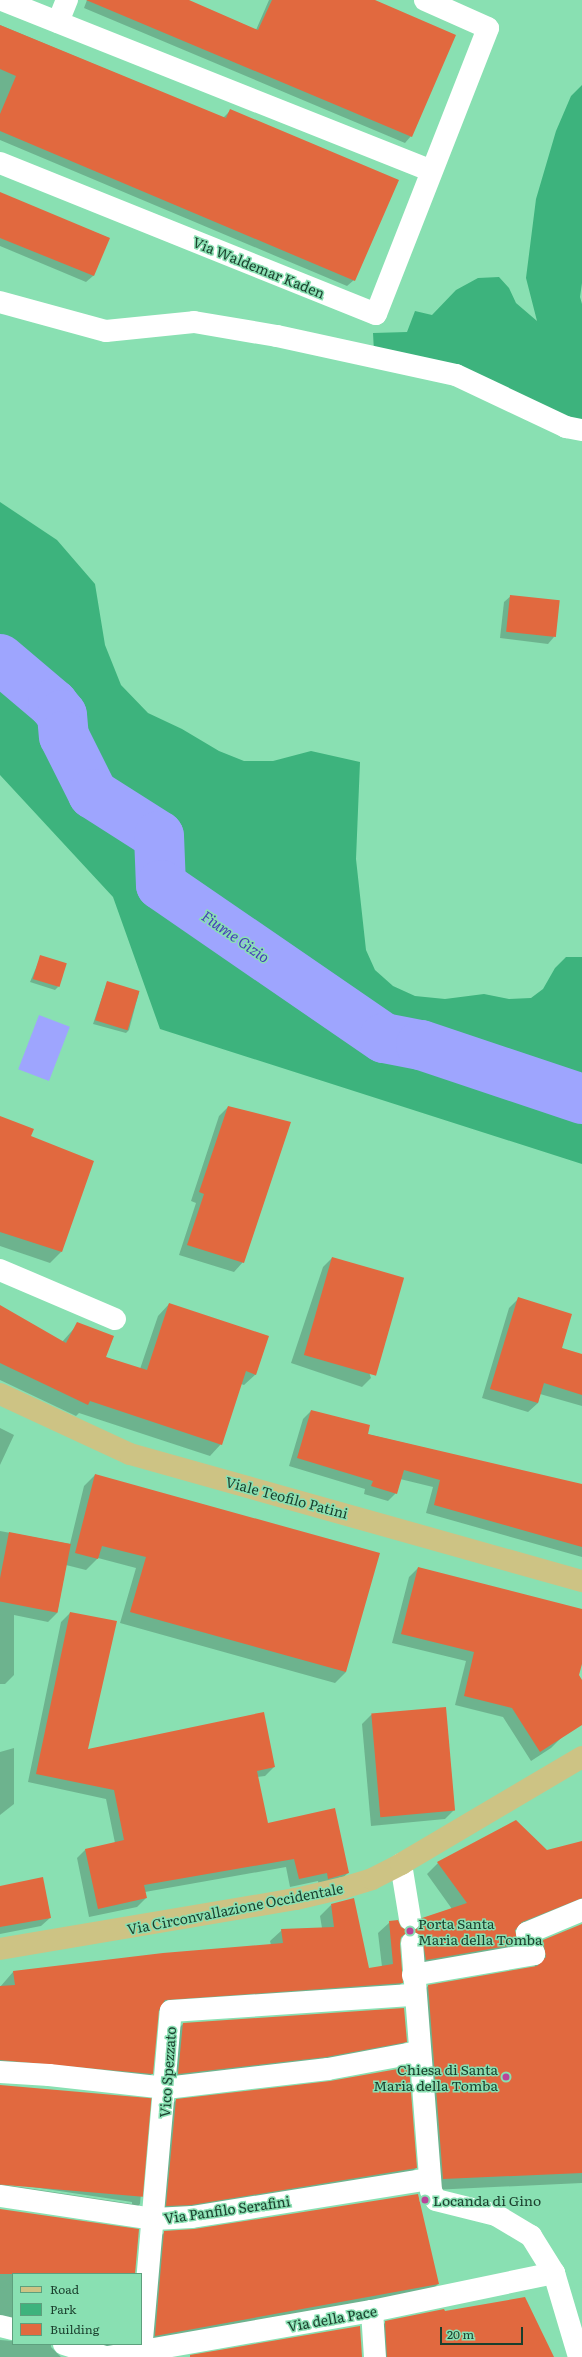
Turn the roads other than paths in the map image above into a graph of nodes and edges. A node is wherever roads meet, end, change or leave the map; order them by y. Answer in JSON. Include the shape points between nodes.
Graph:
{"nodes":[{"id":1,"x":2,"y":0,"type":"edge"},
{"id":2,"x":67,"y":0,"type":"edge"},
{"id":3,"x":425,"y":0,"type":"edge"},
{"id":4,"x":58,"y":22,"type":"junction"},
{"id":5,"x":0,"y":163,"type":"edge"},
{"id":6,"x":431,"y":171,"type":"junction"},
{"id":7,"x":0,"y":302,"type":"edge"},
{"id":8,"x":582,"y":430,"type":"edge"},
{"id":9,"x":0,"y":1270,"type":"edge"},
{"id":10,"x":115,"y":1319,"type":"dead end"},
{"id":11,"x":0,"y":1394,"type":"edge"},
{"id":12,"x":582,"y":1581,"type":"edge"},
{"id":13,"x":582,"y":1757,"type":"edge"},
{"id":14,"x":401,"y":1864,"type":"junction"},
{"id":15,"x":582,"y":1910,"type":"edge"},
{"id":16,"x":410,"y":1919,"type":"dead end"},
{"id":17,"x":412,"y":1943,"type":"dead end"},
{"id":18,"x":0,"y":1949,"type":"edge"},
{"id":19,"x":414,"y":1985,"type":"junction"},
{"id":20,"x":419,"y":2052,"type":"junction"},
{"id":21,"x":0,"y":2072,"type":"edge"},
{"id":22,"x":166,"y":2088,"type":"junction"},
{"id":23,"x":431,"y":2185,"type":"junction"},
{"id":24,"x":0,"y":2196,"type":"edge"},
{"id":25,"x":154,"y":2219,"type":"junction"},
{"id":26,"x":554,"y":2273,"type":"junction"},
{"id":27,"x":372,"y":2311,"type":"junction"},
{"id":28,"x":0,"y":2326,"type":"edge"},
{"id":29,"x":12,"y":2330,"type":"edge"},
{"id":30,"x":142,"y":2341,"type":"edge"},
{"id":31,"x":67,"y":2345,"type":"edge"},
{"id":32,"x":142,"y":2345,"type":"edge"},
{"id":33,"x":141,"y":2351,"type":"junction"},
{"id":34,"x":105,"y":2357,"type":"edge"},
{"id":35,"x":108,"y":2357,"type":"edge"},
{"id":36,"x":374,"y":2357,"type":"edge"},
{"id":37,"x":579,"y":2357,"type":"edge"}],
"edges":[{"from":1,"to":4,"type":"street"},
{"from":2,"to":4,"type":"street"},
{"from":3,"to":6,"type":"street","name":"Via Waldemar Kaden","via":[[488,28]]},
{"from":4,"to":6,"type":"street"},
{"from":5,"to":6,"type":"street","name":"Via Waldemar Kaden","via":[[376,314]]},
{"from":7,"to":8,"type":"street","via":[[106,331],[194,322],[292,339],[456,375],[566,427]]},
{"from":9,"to":10,"type":"street"},
{"from":11,"to":12,"type":"main road","name":"Viale Teofilo Patini","via":[[130,1454]]},
{"from":13,"to":14,"type":"main road","name":"Via Circonvallazione Occidentale"},
{"from":14,"to":16,"type":"street"},
{"from":14,"to":18,"type":"main road","name":"Via Circonvallazione Occidentale","via":[[372,1879],[296,1899]]},
{"from":15,"to":19,"type":"street","via":[[527,1933],[534,1954]]},
{"from":17,"to":19,"type":"street"},
{"from":19,"to":20,"type":"street"},
{"from":19,"to":22,"type":"street","name":"Vico Spezzato","via":[[171,2011]]},
{"from":20,"to":22,"type":"street","via":[[328,2069]]},
{"from":20,"to":23,"type":"street"},
{"from":21,"to":22,"type":"street"},
{"from":22,"to":25,"type":"street","name":"Vico Spezzato"},
{"from":23,"to":25,"type":"street","name":"Via Panfilo Serafini"},
{"from":23,"to":26,"type":"street","via":[[436,2200],[446,2205],[472,2208],[516,2225],[531,2236]]},
{"from":24,"to":25,"type":"street","name":"Via Panfilo Serafini"},
{"from":25,"to":30,"type":"street","name":"Vico Spezzato"},
{"from":26,"to":27,"type":"street","name":"Via della Pace"},
{"from":26,"to":37,"type":"street"},
{"from":27,"to":33,"type":"street","name":"Via della Pace"},
{"from":27,"to":36,"type":"street"},
{"from":28,"to":29,"type":"street"},
{"from":31,"to":34,"type":"street"},
{"from":32,"to":33,"type":"street","name":"Vico Spezzato"},
{"from":33,"to":35,"type":"street","name":"Via della Pace"}]}
